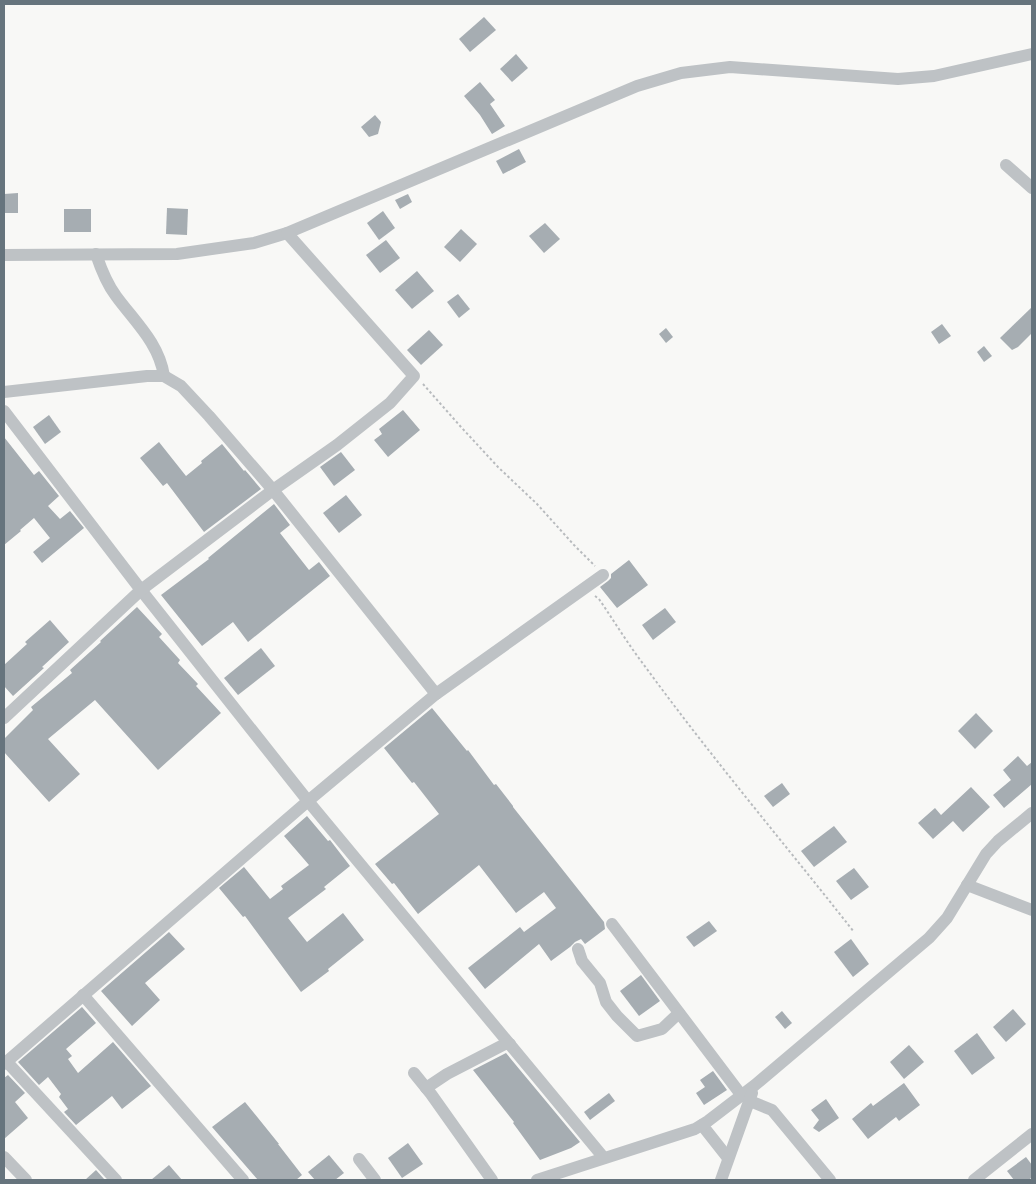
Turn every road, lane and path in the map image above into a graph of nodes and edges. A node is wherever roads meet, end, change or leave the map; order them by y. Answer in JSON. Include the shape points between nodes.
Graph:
{"nodes":[{"id":1,"x":1032,"y":54,"type":"edge"},
{"id":2,"x":1006,"y":165,"type":"dead end"},
{"id":3,"x":1032,"y":188,"type":"edge"},
{"id":4,"x":287,"y":233,"type":"junction"},
{"id":5,"x":96,"y":254,"type":"junction"},
{"id":6,"x":4,"y":255,"type":"edge"},
{"id":7,"x":164,"y":376,"type":"junction"},
{"id":8,"x":414,"y":376,"type":"junction"},
{"id":9,"x":4,"y":392,"type":"edge"},
{"id":10,"x":6,"y":419,"type":"edge"},
{"id":11,"x":273,"y":490,"type":"junction"},
{"id":12,"x":603,"y":575,"type":"joint"},
{"id":13,"x":141,"y":590,"type":"junction"},
{"id":14,"x":579,"y":592,"type":"junction"},
{"id":15,"x":436,"y":694,"type":"junction"},
{"id":16,"x":4,"y":718,"type":"edge"},
{"id":17,"x":308,"y":801,"type":"junction"},
{"id":18,"x":1032,"y":813,"type":"edge"},
{"id":19,"x":967,"y":885,"type":"junction"},
{"id":20,"x":1032,"y":910,"type":"edge"},
{"id":21,"x":612,"y":924,"type":"dead end"},
{"id":22,"x":854,"y":932,"type":"dead end"},
{"id":23,"x":578,"y":950,"type":"dead end"},
{"id":24,"x":83,"y":996,"type":"junction"},
{"id":25,"x":679,"y":1013,"type":"junction"},
{"id":26,"x":510,"y":1044,"type":"junction"},
{"id":27,"x":5,"y":1063,"type":"edge"},
{"id":28,"x":414,"y":1073,"type":"dead end"},
{"id":29,"x":426,"y":1088,"type":"junction"},
{"id":30,"x":746,"y":1098,"type":"junction"},
{"id":31,"x":702,"y":1125,"type":"junction"},
{"id":32,"x":1032,"y":1134,"type":"edge"},
{"id":33,"x":4,"y":1157,"type":"edge"},
{"id":34,"x":604,"y":1158,"type":"junction"},
{"id":35,"x":728,"y":1158,"type":"junction"},
{"id":36,"x":358,"y":1159,"type":"dead end"},
{"id":37,"x":26,"y":1180,"type":"edge"},
{"id":38,"x":116,"y":1180,"type":"edge"},
{"id":39,"x":243,"y":1180,"type":"edge"},
{"id":40,"x":375,"y":1180,"type":"edge"},
{"id":41,"x":492,"y":1180,"type":"edge"},
{"id":42,"x":537,"y":1180,"type":"edge"},
{"id":43,"x":720,"y":1180,"type":"edge"},
{"id":44,"x":830,"y":1180,"type":"edge"},
{"id":45,"x":974,"y":1180,"type":"edge"}],
"edges":[{"from":1,"to":4,"type":"street","via":[[934,76],[898,79],[730,67],[681,73],[637,86]]},
{"from":2,"to":3,"type":"street"},
{"from":4,"to":5,"type":"street","via":[[254,243],[177,254]]},
{"from":4,"to":8,"type":"street"},
{"from":5,"to":6,"type":"street"},
{"from":5,"to":7,"type":"street","via":[[115,295],[148,336],[162,364]]},
{"from":7,"to":9,"type":"street"},
{"from":7,"to":11,"type":"street","via":[[182,386]]},
{"from":8,"to":11,"type":"street","via":[[390,403]]},
{"from":8,"to":12,"type":"path"},
{"from":10,"to":13,"type":"street"},
{"from":11,"to":13,"type":"street"},
{"from":11,"to":15,"type":"street"},
{"from":12,"to":14,"type":"street"},
{"from":13,"to":16,"type":"street"},
{"from":13,"to":17,"type":"street"},
{"from":14,"to":15,"type":"street"},
{"from":14,"to":22,"type":"path","via":[[590,592],[600,599],[642,664]]},
{"from":15,"to":17,"type":"street"},
{"from":17,"to":24,"type":"street"},
{"from":17,"to":26,"type":"street"},
{"from":18,"to":19,"type":"street","via":[[992,848]]},
{"from":19,"to":20,"type":"street"},
{"from":19,"to":30,"type":"street","via":[[947,918],[929,938],[755,1086]]},
{"from":21,"to":25,"type":"street"},
{"from":23,"to":25,"type":"street","via":[[582,961],[600,983],[606,1002],[636,1036],[662,1029]]},
{"from":24,"to":27,"type":"street"},
{"from":24,"to":39,"type":"street"},
{"from":25,"to":30,"type":"street"},
{"from":26,"to":29,"type":"street","via":[[447,1074]]},
{"from":26,"to":34,"type":"street"},
{"from":27,"to":38,"type":"street"},
{"from":28,"to":29,"type":"street"},
{"from":29,"to":41,"type":"street"},
{"from":30,"to":31,"type":"street"},
{"from":30,"to":35,"type":"street"},
{"from":30,"to":44,"type":"street","via":[[772,1110]]},
{"from":31,"to":34,"type":"street"},
{"from":31,"to":35,"type":"street"},
{"from":32,"to":45,"type":"street"},
{"from":33,"to":37,"type":"street"},
{"from":34,"to":42,"type":"street"},
{"from":35,"to":43,"type":"street"},
{"from":36,"to":40,"type":"street"}]}
